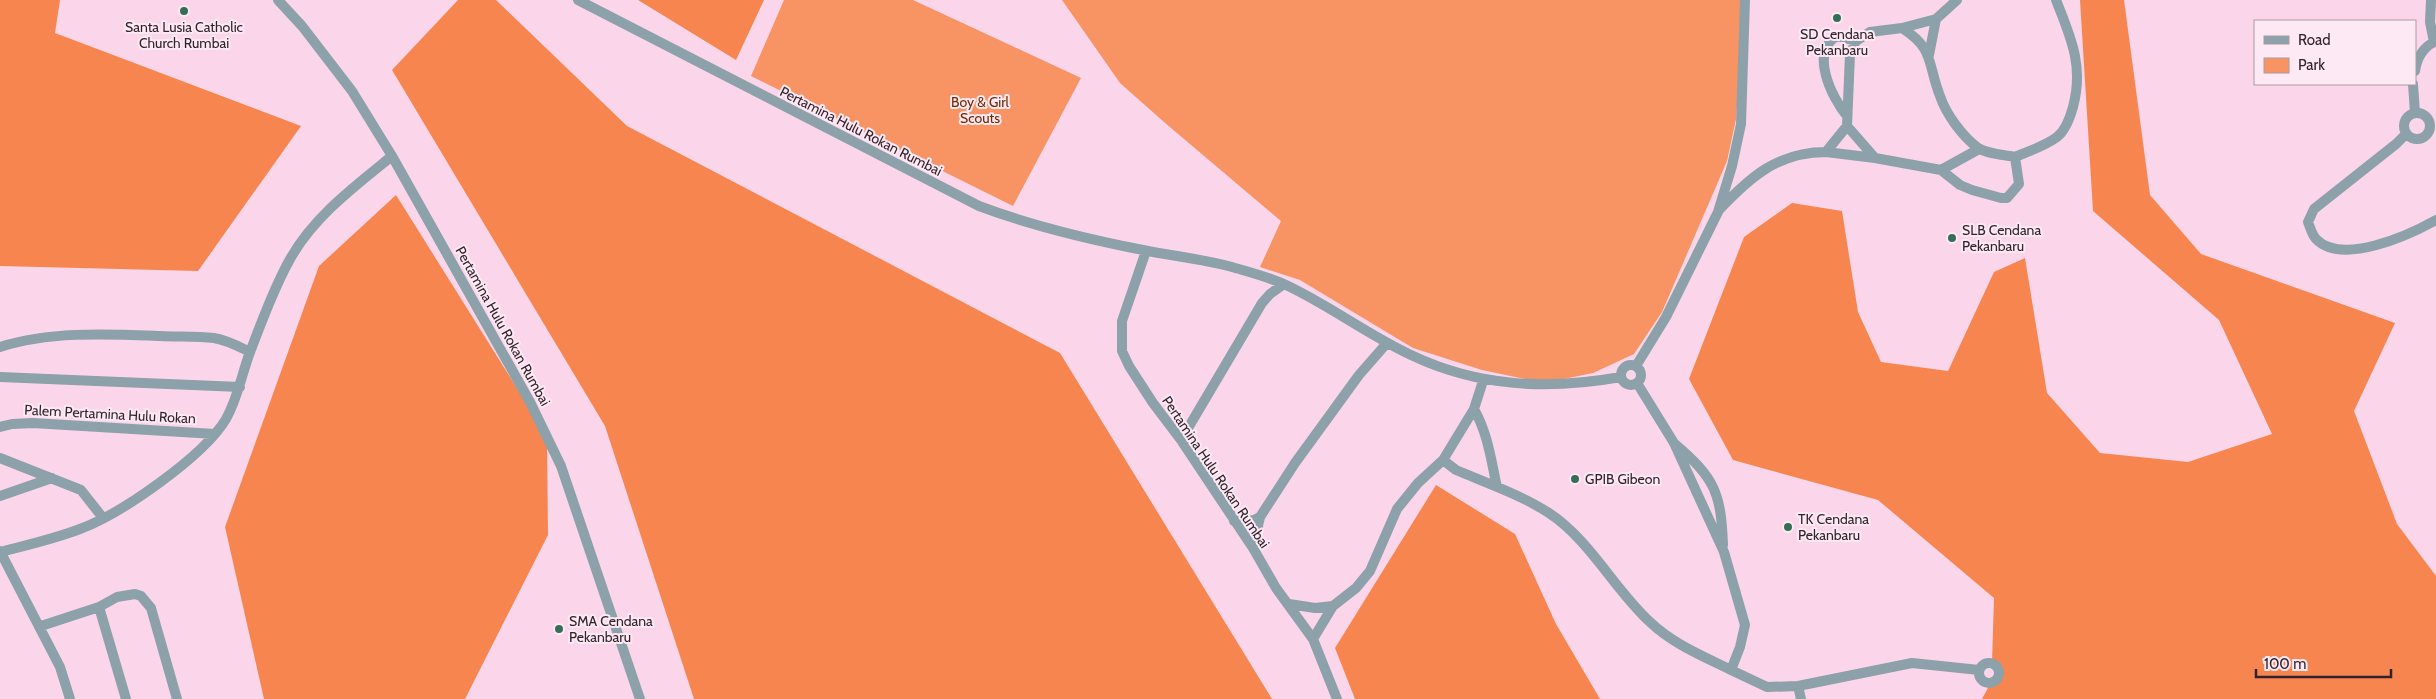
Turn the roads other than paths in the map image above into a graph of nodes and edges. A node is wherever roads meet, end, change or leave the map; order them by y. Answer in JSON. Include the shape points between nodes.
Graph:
{"nodes":[{"id":1,"x":278,"y":0,"type":"edge"},
{"id":2,"x":578,"y":0,"type":"edge"},
{"id":3,"x":1745,"y":0,"type":"edge"},
{"id":4,"x":1956,"y":0,"type":"edge"},
{"id":5,"x":2056,"y":0,"type":"edge"},
{"id":6,"x":2431,"y":0,"type":"edge"},
{"id":7,"x":1936,"y":19,"type":"junction"},
{"id":8,"x":1902,"y":28,"type":"junction"},
{"id":9,"x":1856,"y":41,"type":"junction"},
{"id":10,"x":2435,"y":41,"type":"edge"},
{"id":11,"x":1929,"y":55,"type":"junction"},
{"id":12,"x":2416,"y":61,"type":"edge"},
{"id":13,"x":2413,"y":85,"type":"edge"},
{"id":14,"x":2415,"y":113,"type":"junction"},
{"id":15,"x":1847,"y":121,"type":"junction"},
{"id":16,"x":2434,"y":128,"type":"edge"},
{"id":17,"x":2406,"y":134,"type":"junction"},
{"id":18,"x":1979,"y":149,"type":"junction"},
{"id":19,"x":1826,"y":152,"type":"junction"},
{"id":20,"x":392,"y":156,"type":"junction"},
{"id":21,"x":2015,"y":157,"type":"junction"},
{"id":22,"x":1875,"y":158,"type":"junction"},
{"id":23,"x":1941,"y":170,"type":"junction"},
{"id":24,"x":1718,"y":212,"type":"junction"},
{"id":25,"x":2436,"y":220,"type":"edge"},
{"id":26,"x":1146,"y":251,"type":"junction"},
{"id":27,"x":1284,"y":284,"type":"junction"},
{"id":28,"x":1387,"y":343,"type":"junction"},
{"id":29,"x":0,"y":347,"type":"edge"},
{"id":30,"x":250,"y":352,"type":"junction"},
{"id":31,"x":1636,"y":366,"type":"junction"},
{"id":32,"x":1621,"y":377,"type":"junction"},
{"id":33,"x":0,"y":378,"type":"edge"},
{"id":34,"x":1483,"y":381,"type":"junction"},
{"id":35,"x":1637,"y":383,"type":"junction"},
{"id":36,"x":240,"y":387,"type":"junction"},
{"id":37,"x":1474,"y":409,"type":"junction"},
{"id":38,"x":1,"y":425,"type":"edge"},
{"id":39,"x":215,"y":434,"type":"junction"},
{"id":40,"x":1181,"y":440,"type":"junction"},
{"id":41,"x":1674,"y":443,"type":"junction"},
{"id":42,"x":0,"y":458,"type":"edge"},
{"id":43,"x":1443,"y":460,"type":"junction"},
{"id":44,"x":52,"y":478,"type":"junction"},
{"id":45,"x":1497,"y":487,"type":"junction"},
{"id":46,"x":0,"y":496,"type":"edge"},
{"id":47,"x":1260,"y":517,"type":"junction"},
{"id":48,"x":103,"y":518,"type":"junction"},
{"id":49,"x":1234,"y":522,"type":"junction"},
{"id":50,"x":1254,"y":548,"type":"junction"},
{"id":51,"x":0,"y":551,"type":"edge"},
{"id":52,"x":1724,"y":552,"type":"junction"},
{"id":53,"x":1289,"y":604,"type":"junction"},
{"id":54,"x":98,"y":606,"type":"junction"},
{"id":55,"x":1333,"y":606,"type":"junction"},
{"id":56,"x":40,"y":626,"type":"junction"},
{"id":57,"x":1313,"y":639,"type":"junction"},
{"id":58,"x":1731,"y":670,"type":"junction"},
{"id":59,"x":1979,"y":670,"type":"dead end"},
{"id":60,"x":1798,"y":686,"type":"junction"},
{"id":61,"x":70,"y":699,"type":"edge"},
{"id":62,"x":126,"y":699,"type":"edge"},
{"id":63,"x":177,"y":699,"type":"edge"},
{"id":64,"x":640,"y":699,"type":"edge"},
{"id":65,"x":1337,"y":699,"type":"edge"},
{"id":66,"x":1801,"y":699,"type":"edge"}],
"edges":[{"from":1,"to":20,"type":"street","name":"Pertamina Hulu Rokan Rumbai","via":[[352,91]]},
{"from":2,"to":26,"type":"street","name":"Pertamina Hulu Rokan Rumbai","via":[[979,206],[1039,227]]},
{"from":3,"to":24,"type":"street","via":[[1741,124]]},
{"from":4,"to":7,"type":"street"},
{"from":5,"to":21,"type":"street","via":[[2074,45],[2078,68],[2077,92],[2070,119],[2058,136]]},
{"from":6,"to":10,"type":"street","via":[[2430,22]]},
{"from":7,"to":8,"type":"street"},
{"from":7,"to":11,"type":"street"},
{"from":8,"to":9,"type":"street","via":[[1870,32]]},
{"from":8,"to":11,"type":"street","via":[[1918,39]]},
{"from":9,"to":15,"type":"street","via":[[1850,54]]},
{"from":9,"to":15,"type":"street","via":[[1837,36],[1826,45],[1824,52],[1825,70],[1832,92]]},
{"from":10,"to":12,"type":"street","via":[[2424,48]]},
{"from":11,"to":18,"type":"street","via":[[1940,96],[1950,116]]},
{"from":13,"to":14,"type":"street"},
{"from":14,"to":16,"type":"street","via":[[2423,114]]},
{"from":14,"to":17,"type":"street","via":[[2407,117],[2404,125]]},
{"from":15,"to":19,"type":"street"},
{"from":15,"to":22,"type":"street"},
{"from":16,"to":17,"type":"street","via":[[2417,140]]},
{"from":17,"to":25,"type":"street","via":[[2314,209],[2308,222],[2314,238],[2321,244],[2346,251],[2381,243]]},
{"from":18,"to":21,"type":"street"},
{"from":18,"to":23,"type":"street"},
{"from":19,"to":22,"type":"street"},
{"from":19,"to":24,"type":"street","via":[[1793,155],[1763,170],[1741,187]]},
{"from":20,"to":30,"type":"street","name":"Palem Pertamina Hulu Rokan","via":[[347,192],[290,259]]},
{"from":20,"to":64,"type":"street","name":"Pertamina Hulu Rokan Rumbai","via":[[526,393],[561,466]]},
{"from":21,"to":23,"type":"street","via":[[2019,184],[2007,198],[1972,190]]},
{"from":22,"to":23,"type":"street"},
{"from":24,"to":31,"type":"street","via":[[1666,317]]},
{"from":26,"to":27,"type":"street","name":"Pertamina Hulu Rokan Rumbai","via":[[1231,267]]},
{"from":26,"to":40,"type":"street","name":"Pertamina Hulu Rokan Rumbai","via":[[1122,320],[1122,351],[1137,380]]},
{"from":27,"to":28,"type":"street","name":"Pertamina Hulu Rokan Rumbai"},
{"from":27,"to":40,"type":"street","via":[[1262,303]]},
{"from":28,"to":34,"type":"street","name":"Pertamina Hulu Rokan Rumbai","via":[[1444,370]]},
{"from":28,"to":47,"type":"street","via":[[1319,428]]},
{"from":29,"to":30,"type":"street","via":[[25,339],[51,336],[129,335],[214,338]]},
{"from":30,"to":36,"type":"street","name":"Palem Pertamina Hulu Rokan"},
{"from":31,"to":32,"type":"street","via":[[1625,367]]},
{"from":31,"to":35,"type":"street","via":[[1640,375]]},
{"from":32,"to":34,"type":"street","name":"Pertamina Hulu Rokan Rumbai","via":[[1574,384]]},
{"from":32,"to":35,"type":"street","via":[[1627,385]]},
{"from":33,"to":36,"type":"street"},
{"from":34,"to":37,"type":"street"},
{"from":35,"to":41,"type":"street"},
{"from":36,"to":39,"type":"street","name":"Palem Pertamina Hulu Rokan"},
{"from":37,"to":43,"type":"street"},
{"from":37,"to":45,"type":"street","via":[[1488,440]]},
{"from":38,"to":39,"type":"street","name":"Palem Pertamina Hulu Rokan","via":[[33,423]]},
{"from":39,"to":48,"type":"street","name":"Palem Pertamina Hulu Rokan","via":[[158,484]]},
{"from":40,"to":49,"type":"street","name":"Pertamina Hulu Rokan Rumbai"},
{"from":41,"to":52,"type":"street"},
{"from":41,"to":52,"type":"street","via":[[1694,460],[1717,494]]},
{"from":42,"to":44,"type":"street"},
{"from":43,"to":45,"type":"street","via":[[1456,470]]},
{"from":43,"to":55,"type":"street","via":[[1397,509],[1370,571],[1356,588]]},
{"from":44,"to":46,"type":"street"},
{"from":44,"to":48,"type":"street","via":[[81,490]]},
{"from":45,"to":58,"type":"street","via":[[1549,514],[1581,542],[1658,630]]},
{"from":47,"to":49,"type":"street"},
{"from":47,"to":50,"type":"street"},
{"from":48,"to":51,"type":"street","name":"Palem Pertamina Hulu Rokan","via":[[55,538]]},
{"from":49,"to":50,"type":"street","name":"Pertamina Hulu Rokan Rumbai"},
{"from":50,"to":53,"type":"street","name":"Pertamina Hulu Rokan Rumbai","via":[[1267,574]]},
{"from":51,"to":56,"type":"street"},
{"from":52,"to":58,"type":"street","via":[[1745,625]]},
{"from":53,"to":55,"type":"street","via":[[1315,608]]},
{"from":53,"to":57,"type":"street","name":"Pertamina Hulu Rokan Rumbai"},
{"from":54,"to":56,"type":"street"},
{"from":54,"to":62,"type":"street"},
{"from":54,"to":63,"type":"street","via":[[117,597],[135,594],[146,600]]},
{"from":55,"to":57,"type":"street"},
{"from":56,"to":61,"type":"street","via":[[60,667]]},
{"from":57,"to":65,"type":"street","name":"Pertamina Hulu Rokan Rumbai"},
{"from":58,"to":60,"type":"street","via":[[1767,687]]},
{"from":59,"to":60,"type":"street","via":[[1912,662]]},
{"from":60,"to":66,"type":"street"}]}
